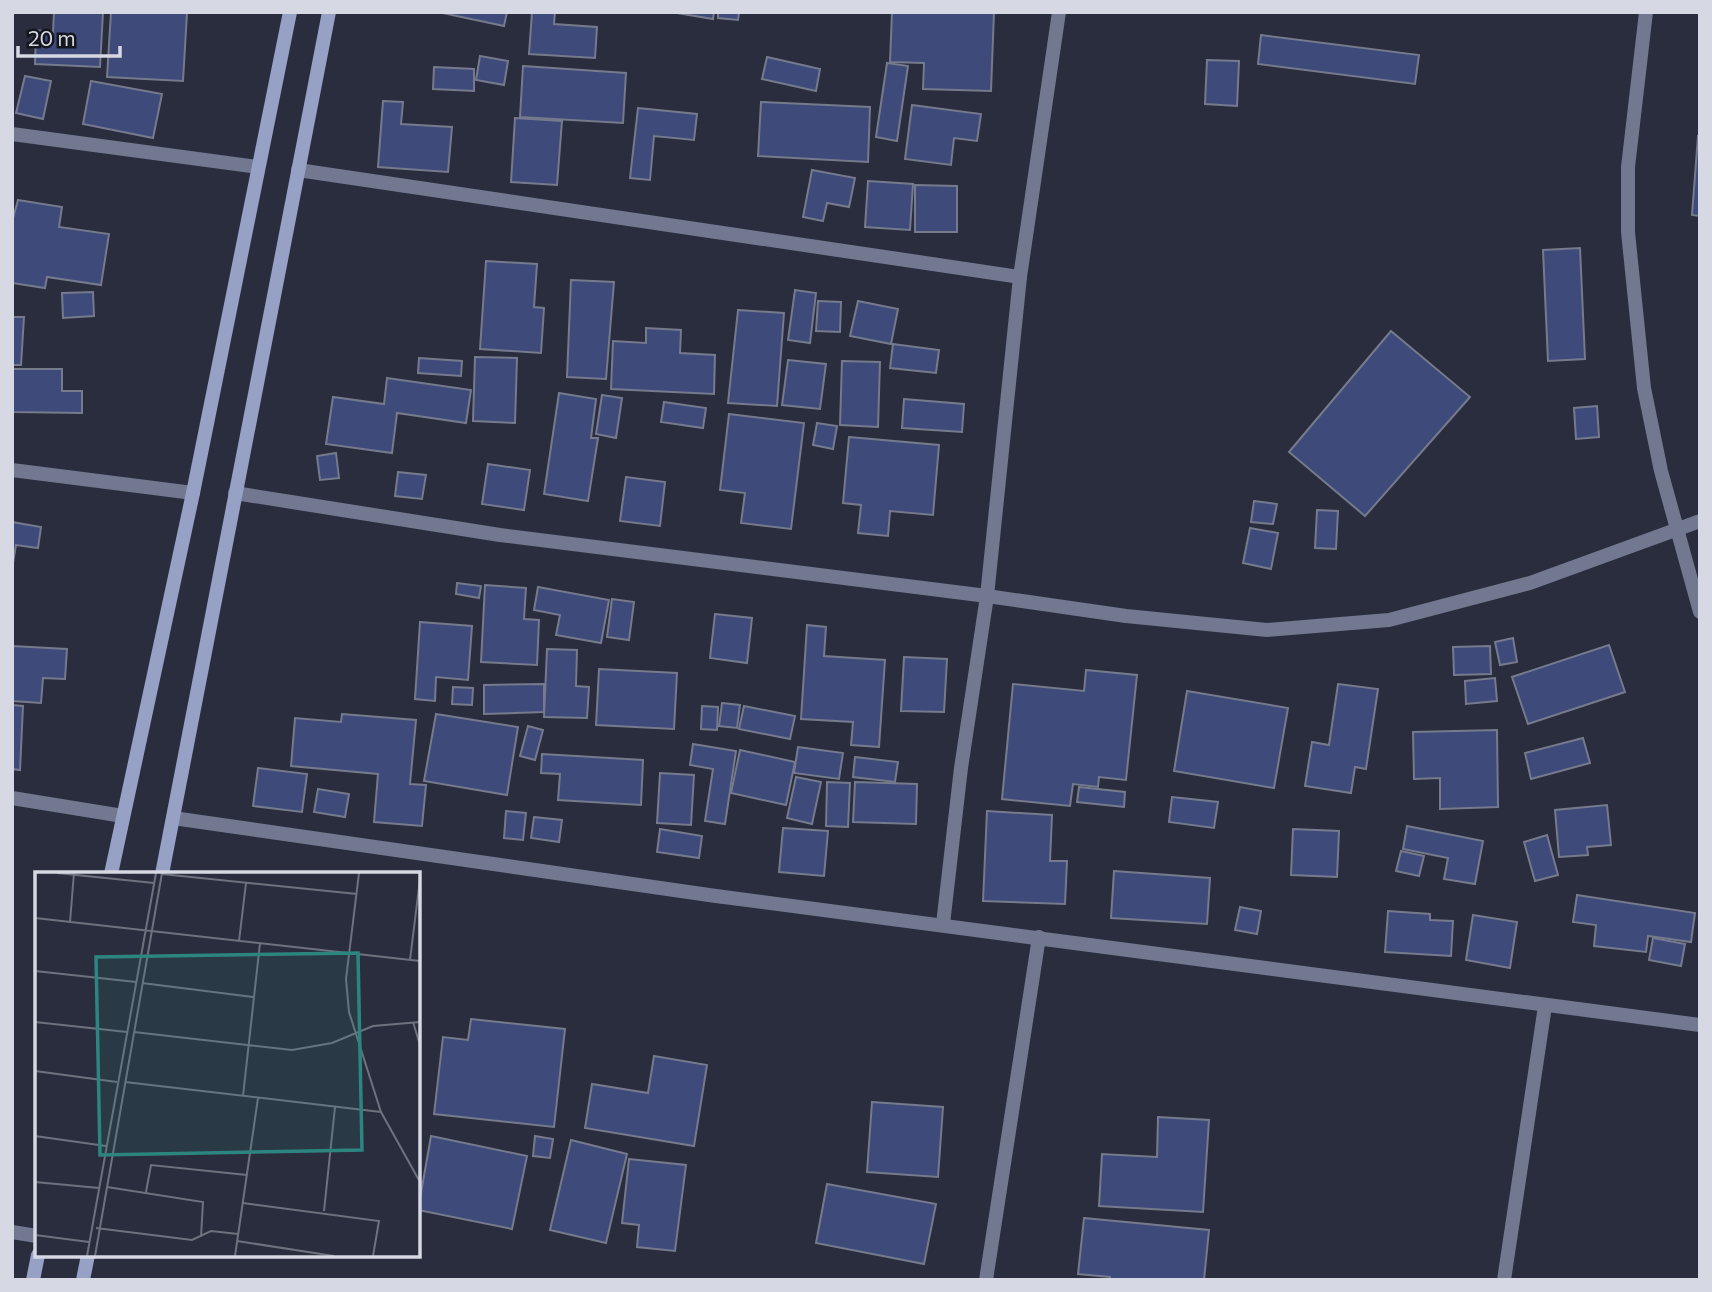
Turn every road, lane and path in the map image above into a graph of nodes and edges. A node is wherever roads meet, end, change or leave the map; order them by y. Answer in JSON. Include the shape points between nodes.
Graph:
{"nodes":[{"id":1,"x":290,"y":12,"type":"edge"},
{"id":2,"x":329,"y":12,"type":"edge"},
{"id":3,"x":1059,"y":12,"type":"edge"},
{"id":4,"x":1646,"y":12,"type":"edge"},
{"id":5,"x":12,"y":134,"type":"edge"},
{"id":6,"x":258,"y":167,"type":"junction"},
{"id":7,"x":298,"y":170,"type":"junction"},
{"id":8,"x":1020,"y":277,"type":"junction"},
{"id":9,"x":12,"y":470,"type":"edge"},
{"id":10,"x":193,"y":493,"type":"junction"},
{"id":11,"x":235,"y":493,"type":"junction"},
{"id":12,"x":1700,"y":521,"type":"edge"},
{"id":13,"x":1676,"y":530,"type":"junction"},
{"id":14,"x":987,"y":596,"type":"junction"},
{"id":15,"x":1700,"y":612,"type":"edge"},
{"id":16,"x":12,"y":798,"type":"edge"},
{"id":17,"x":123,"y":816,"type":"junction"},
{"id":18,"x":173,"y":818,"type":"junction"},
{"id":19,"x":111,"y":872,"type":"edge"},
{"id":20,"x":162,"y":872,"type":"edge"},
{"id":21,"x":943,"y":923,"type":"junction"},
{"id":22,"x":1039,"y":937,"type":"junction"},
{"id":23,"x":1545,"y":1006,"type":"junction"},
{"id":24,"x":1700,"y":1025,"type":"edge"},
{"id":25,"x":12,"y":1232,"type":"edge"},
{"id":26,"x":35,"y":1236,"type":"edge"},
{"id":27,"x":38,"y":1257,"type":"edge"},
{"id":28,"x":88,"y":1257,"type":"edge"},
{"id":29,"x":33,"y":1280,"type":"edge"},
{"id":30,"x":83,"y":1280,"type":"edge"},
{"id":31,"x":986,"y":1280,"type":"edge"},
{"id":32,"x":1504,"y":1280,"type":"edge"}],
"edges":[{"from":1,"to":6,"type":"street"},
{"from":2,"to":7,"type":"street"},
{"from":3,"to":8,"type":"street"},
{"from":4,"to":13,"type":"street","via":[[1628,167],[1628,232],[1644,388]]},
{"from":5,"to":6,"type":"street"},
{"from":6,"to":10,"type":"street"},
{"from":7,"to":8,"type":"street"},
{"from":7,"to":11,"type":"street"},
{"from":8,"to":14,"type":"street"},
{"from":9,"to":10,"type":"street"},
{"from":10,"to":17,"type":"street"},
{"from":11,"to":14,"type":"street","via":[[500,535]]},
{"from":11,"to":18,"type":"street"},
{"from":12,"to":13,"type":"street"},
{"from":13,"to":14,"type":"street","via":[[1530,583],[1389,620],[1267,630]]},
{"from":13,"to":15,"type":"street"},
{"from":14,"to":21,"type":"street"},
{"from":16,"to":17,"type":"street"},
{"from":17,"to":19,"type":"street"},
{"from":18,"to":20,"type":"street"},
{"from":18,"to":21,"type":"street","via":[[716,896]]},
{"from":21,"to":22,"type":"street"},
{"from":22,"to":23,"type":"street"},
{"from":22,"to":31,"type":"street"},
{"from":23,"to":24,"type":"street"},
{"from":23,"to":32,"type":"street"},
{"from":25,"to":26,"type":"street"},
{"from":27,"to":29,"type":"street"},
{"from":28,"to":30,"type":"street"}]}
